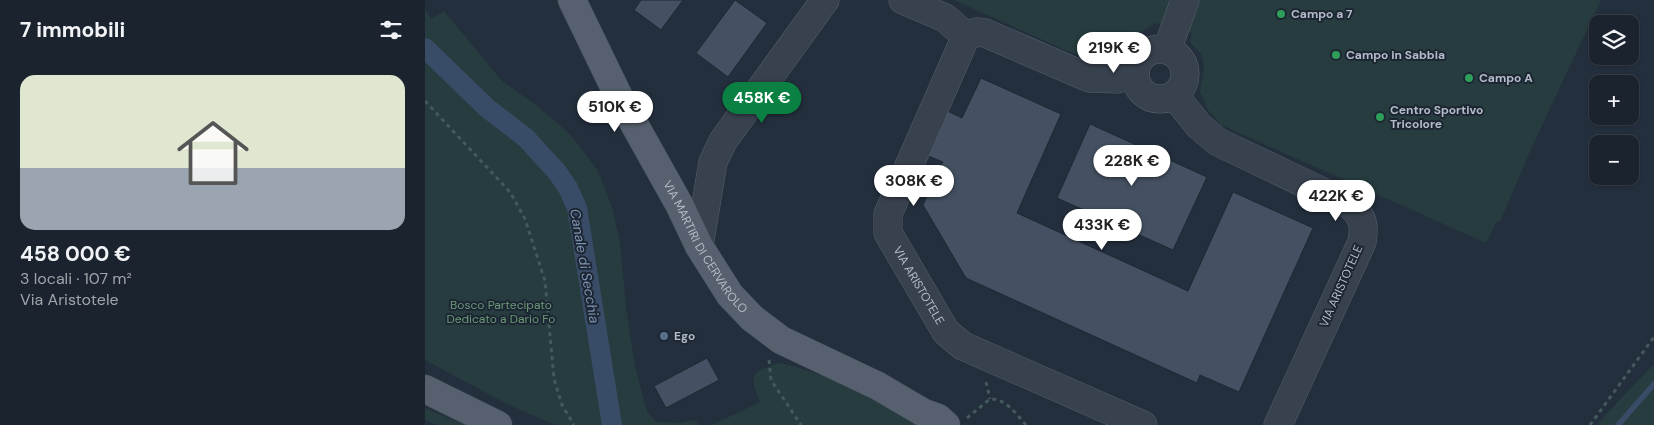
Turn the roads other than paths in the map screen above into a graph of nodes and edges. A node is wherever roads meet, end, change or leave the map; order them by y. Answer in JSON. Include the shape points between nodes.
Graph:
{"nodes":[{"id":1,"x":572,"y":0,"type":"edge"},
{"id":2,"x":825,"y":0,"type":"edge"},
{"id":3,"x":903,"y":0,"type":"edge"},
{"id":4,"x":1185,"y":0,"type":"edge"},
{"id":5,"x":966,"y":36,"type":"junction"},
{"id":6,"x":1167,"y":50,"type":"junction"},
{"id":7,"x":1135,"y":74,"type":"junction"},
{"id":8,"x":1174,"y":95,"type":"junction"},
{"id":9,"x":699,"y":246,"type":"junction"},
{"id":10,"x":425,"y":389,"type":"edge"},
{"id":11,"x":941,"y":421,"type":"edge"},
{"id":12,"x":498,"y":425,"type":"edge"},
{"id":13,"x":1143,"y":425,"type":"edge"},
{"id":14,"x":1278,"y":425,"type":"edge"}],
"edges":[{"from":1,"to":9,"type":"main road","name":"VIA MARTIRI DI CERVAROLO","via":[[618,95]]},
{"from":2,"to":9,"type":"street","via":[[723,141],[713,162]]},
{"from":3,"to":5,"type":"street","via":[[945,18]]},
{"from":4,"to":6,"type":"street"},
{"from":5,"to":7,"type":"street","via":[[985,33],[1089,78],[1117,79]]},
{"from":5,"to":13,"type":"street","name":"VIA ARISTOTELE","via":[[888,214],[888,233],[952,338],[963,346]]},
{"from":6,"to":7,"type":"street","via":[[1145,54],[1136,66]]},
{"from":6,"to":8,"type":"street","via":[[1180,59],[1185,74],[1180,89]]},
{"from":7,"to":8,"type":"street","via":[[1139,89],[1145,94],[1159,99]]},
{"from":8,"to":14,"type":"street","name":"VIA ARISTOTELE","via":[[1199,126],[1218,142],[1350,204],[1363,221],[1362,242]]},
{"from":9,"to":11,"type":"main road","name":"VIA MARTIRI DI CERVAROLO","via":[[730,295],[752,318],[781,340],[878,386]]},
{"from":10,"to":12,"type":"main road"}]}
